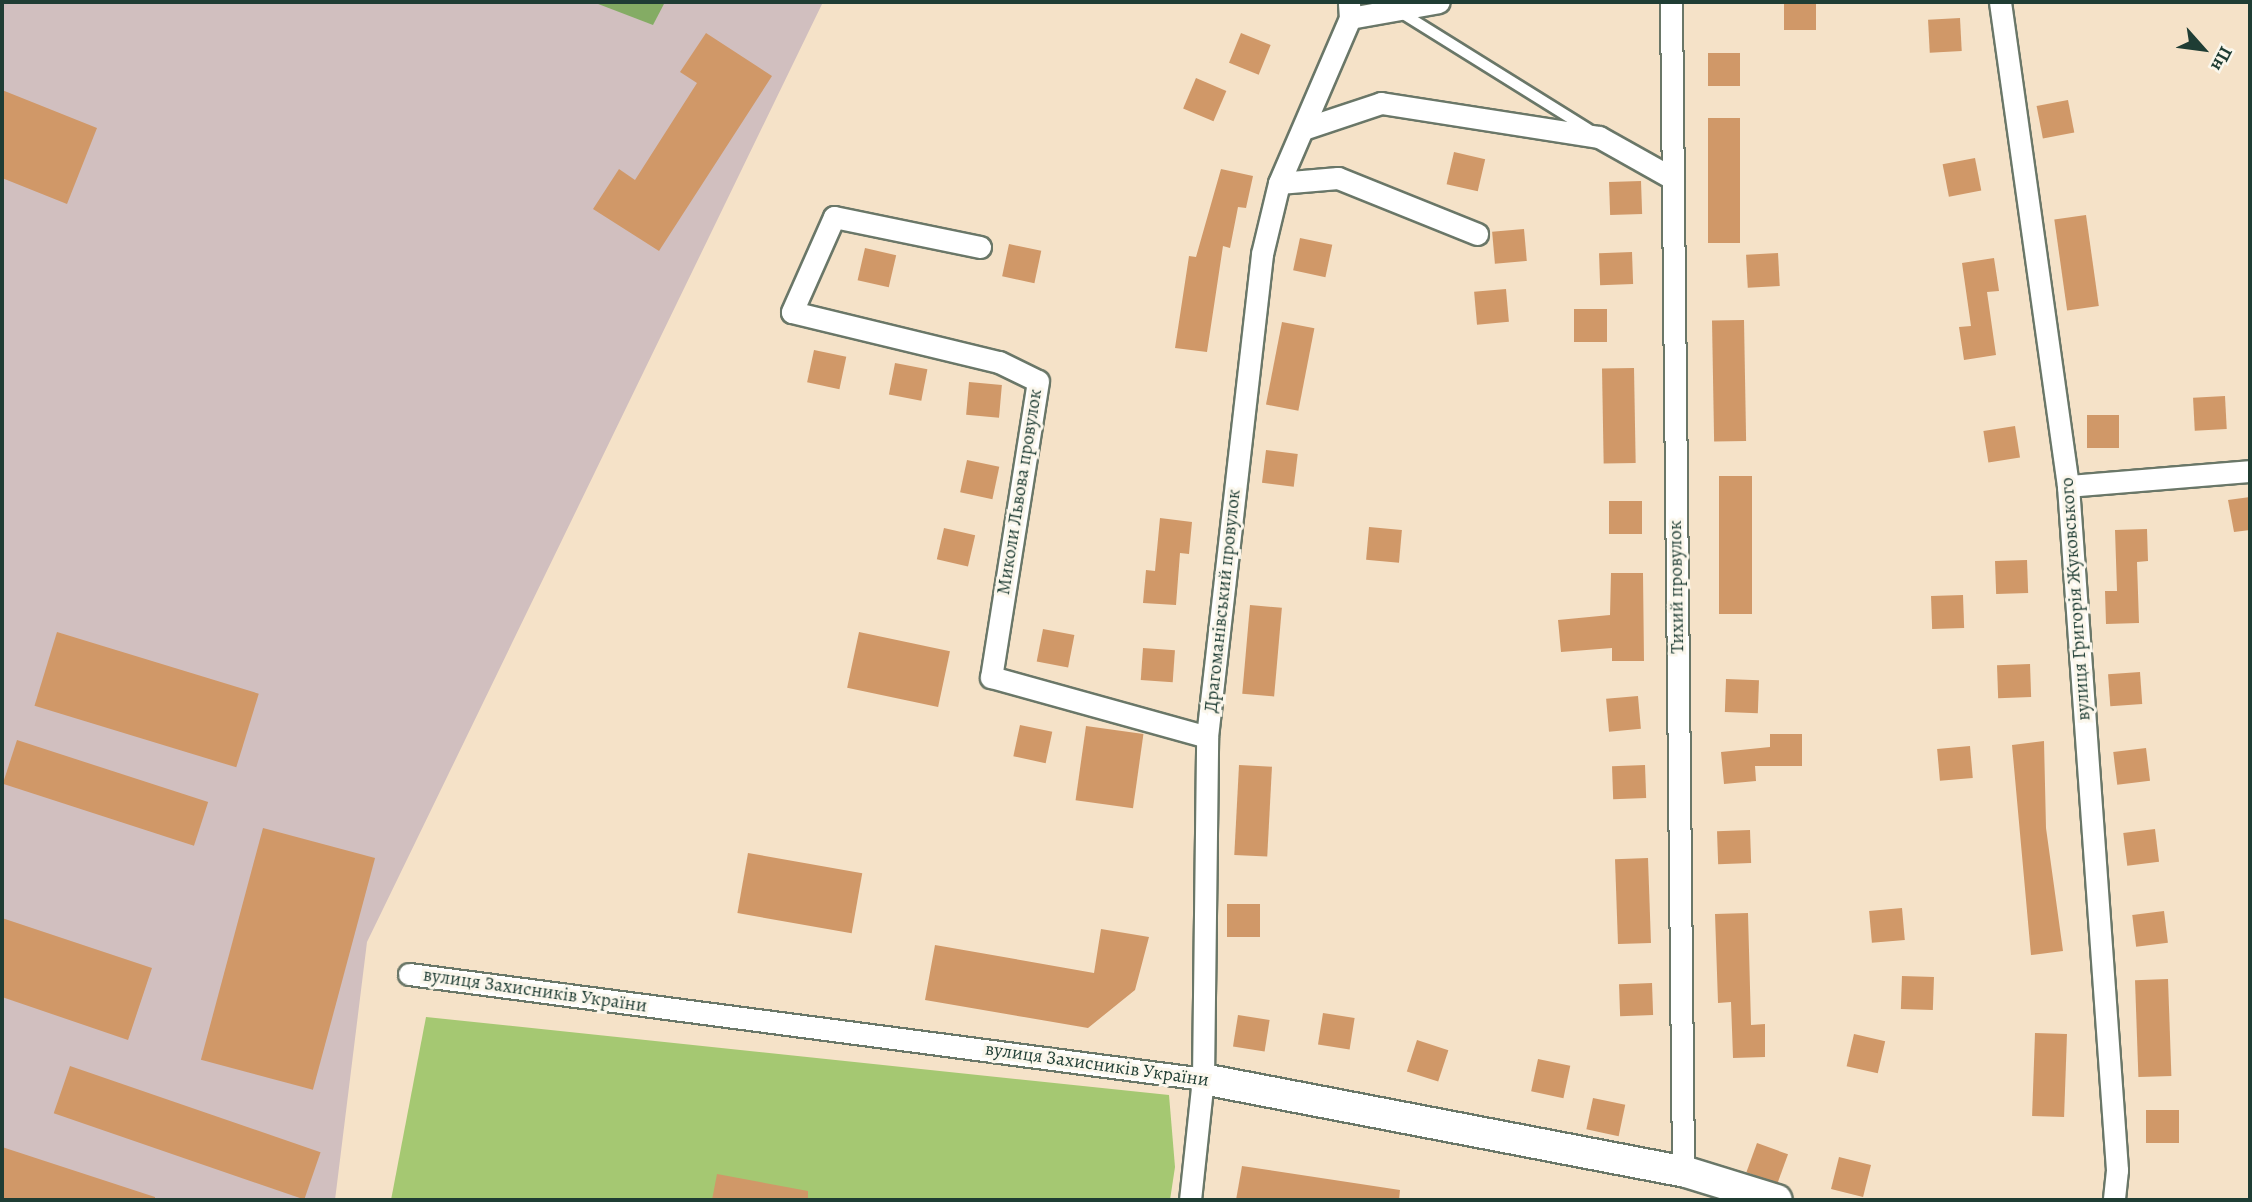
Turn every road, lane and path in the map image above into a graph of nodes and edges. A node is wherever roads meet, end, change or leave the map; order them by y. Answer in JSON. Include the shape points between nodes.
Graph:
{"nodes":[{"id":1,"x":1439,"y":2,"type":"edge"},
{"id":2,"x":1671,"y":2,"type":"edge"},
{"id":3,"x":2000,"y":2,"type":"edge"},
{"id":4,"x":1349,"y":10,"type":"edge"},
{"id":5,"x":1396,"y":10,"type":"junction"},
{"id":6,"x":1303,"y":129,"type":"junction"},
{"id":7,"x":1599,"y":136,"type":"junction"},
{"id":8,"x":1672,"y":178,"type":"junction"},
{"id":9,"x":1279,"y":183,"type":"junction"},
{"id":10,"x":1477,"y":234,"type":"dead end"},
{"id":11,"x":980,"y":247,"type":"dead end"},
{"id":12,"x":2250,"y":471,"type":"edge"},
{"id":13,"x":2068,"y":486,"type":"junction"},
{"id":14,"x":1207,"y":737,"type":"junction"},
{"id":15,"x":409,"y":974,"type":"dead end"},
{"id":16,"x":1203,"y":1079,"type":"junction"},
{"id":17,"x":1683,"y":1171,"type":"junction"},
{"id":18,"x":1190,"y":1200,"type":"edge"},
{"id":19,"x":1777,"y":1200,"type":"edge"},
{"id":20,"x":2114,"y":1200,"type":"edge"}],
"edges":[{"from":1,"to":5,"type":"street"},
{"from":2,"to":8,"type":"street","name":"Тихий провулок"},
{"from":3,"to":13,"type":"street","name":"вулиця Григорія Жуковського"},
{"from":4,"to":5,"type":"street"},
{"from":4,"to":6,"type":"street","name":"Драгоманівський провулок"},
{"from":5,"to":7,"type":"lane"},
{"from":6,"to":7,"type":"street","via":[[1381,103]]},
{"from":6,"to":9,"type":"street","name":"Драгоманівський провулок"},
{"from":7,"to":8,"type":"street"},
{"from":8,"to":17,"type":"street","name":"Тихий провулок"},
{"from":9,"to":10,"type":"street","via":[[1338,178]]},
{"from":9,"to":14,"type":"street","name":"Драгоманівський провулок","via":[[1262,254]]},
{"from":11,"to":14,"type":"street","name":"Миколи Львова провулок","via":[[834,217],[792,312],[999,362],[1038,381],[991,677]]},
{"from":12,"to":13,"type":"street"},
{"from":13,"to":20,"type":"street","name":"вулиця Григорія Жуковського","via":[[2116,1156]]},
{"from":14,"to":16,"type":"street","name":"Драгоманівський провулок"},
{"from":15,"to":16,"type":"street","name":"вулиця Захисників України"},
{"from":16,"to":17,"type":"street","name":"вулиця Захисників України"},
{"from":16,"to":18,"type":"street","name":"Драгоманівський провулок"},
{"from":17,"to":19,"type":"street","name":"вулиця Захисників України"}]}
